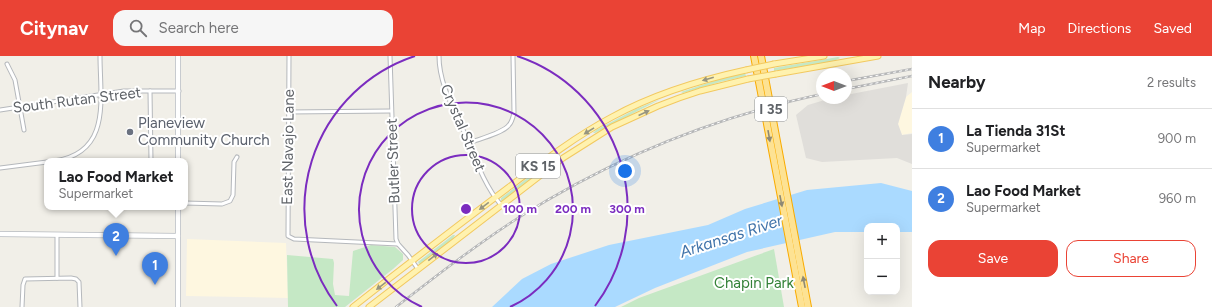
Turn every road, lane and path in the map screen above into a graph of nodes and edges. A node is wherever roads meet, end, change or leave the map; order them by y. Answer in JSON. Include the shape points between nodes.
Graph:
{"nodes":[{"id":1,"x":100,"y":56,"type":"edge"},
{"id":2,"x":178,"y":56,"type":"edge"},
{"id":3,"x":289,"y":56,"type":"edge"},
{"id":4,"x":390,"y":56,"type":"edge"},
{"id":5,"x":439,"y":56,"type":"edge"},
{"id":6,"x":513,"y":56,"type":"edge"},
{"id":7,"x":754,"y":56,"type":"edge"},
{"id":8,"x":761,"y":56,"type":"edge"},
{"id":9,"x":824,"y":56,"type":"edge"},
{"id":10,"x":878,"y":56,"type":"edge"},
{"id":11,"x":7,"y":64,"type":"dead end"},
{"id":12,"x":150,"y":91,"type":"junction"},
{"id":13,"x":178,"y":91,"type":"junction"},
{"id":14,"x":100,"y":95,"type":"junction"},
{"id":15,"x":20,"y":107,"type":"junction"},
{"id":16,"x":0,"y":110,"type":"edge"},
{"id":17,"x":391,"y":111,"type":"junction"},
{"id":18,"x":289,"y":112,"type":"junction"},
{"id":19,"x":24,"y":130,"type":"dead end"},
{"id":20,"x":468,"y":143,"type":"junction"},
{"id":21,"x":237,"y":157,"type":"dead end"},
{"id":22,"x":71,"y":158,"type":"edge"},
{"id":23,"x":151,"y":158,"type":"edge"},
{"id":24,"x":178,"y":158,"type":"edge"},
{"id":25,"x":44,"y":162,"type":"edge"},
{"id":26,"x":0,"y":168,"type":"edge"},
{"id":27,"x":495,"y":198,"type":"junction"},
{"id":28,"x":230,"y":201,"type":"junction"},
{"id":29,"x":188,"y":203,"type":"edge"},
{"id":30,"x":501,"y":205,"type":"junction"},
{"id":31,"x":233,"y":206,"type":"dead end"},
{"id":32,"x":178,"y":210,"type":"edge"},
{"id":33,"x":0,"y":234,"type":"edge"},
{"id":34,"x":57,"y":235,"type":"junction"},
{"id":35,"x":178,"y":236,"type":"junction"},
{"id":36,"x":398,"y":244,"type":"junction"},
{"id":37,"x":412,"y":260,"type":"junction"},
{"id":38,"x":418,"y":269,"type":"junction"},
{"id":39,"x":57,"y":278,"type":"junction"},
{"id":40,"x":22,"y":307,"type":"edge"},
{"id":41,"x":80,"y":307,"type":"edge"},
{"id":42,"x":178,"y":307,"type":"edge"},
{"id":43,"x":353,"y":307,"type":"edge"},
{"id":44,"x":369,"y":307,"type":"edge"},
{"id":45,"x":802,"y":307,"type":"edge"},
{"id":46,"x":808,"y":307,"type":"edge"}],
"edges":[{"from":1,"to":14,"type":"street"},
{"from":2,"to":13,"type":"main road"},
{"from":3,"to":18,"type":"street","name":"East Navajo Lane"},
{"from":4,"to":17,"type":"street","name":"Butler Street"},
{"from":5,"to":20,"type":"street","name":"Crystal Street","via":[[443,81]]},
{"from":6,"to":20,"type":"street","via":[[514,113],[511,122],[502,130]]},
{"from":7,"to":45,"type":"highway","number":"I 35","one_way":true},
{"from":46,"to":8,"type":"highway","number":"I 35","one_way":true},
{"from":9,"to":27,"type":"main road","number":"KS 15","one_way":true,"bridge":true,"via":[[722,75],[676,89],[612,117],[571,142]]},
{"from":30,"to":10,"type":"main road","number":"KS 15","one_way":true,"bridge":true,"via":[[563,158],[612,127],[658,106],[700,91],[748,79]]},
{"from":11,"to":15,"type":"street","via":[[15,80]]},
{"from":12,"to":13,"type":"street","name":"South Rutan Street"},
{"from":12,"to":14,"type":"street","name":"South Rutan Street","via":[[124,91]]},
{"from":12,"to":23,"type":"street"},
{"from":13,"to":24,"type":"main road"},
{"from":14,"to":15,"type":"street","name":"South Rutan Street"},
{"from":14,"to":22,"type":"street","via":[[100,122],[97,132],[84,150]]},
{"from":15,"to":16,"type":"street","name":"South Rutan Street"},
{"from":15,"to":19,"type":"street"},
{"from":17,"to":18,"type":"street"},
{"from":17,"to":36,"type":"street","name":"Butler Street"},
{"from":18,"to":36,"type":"street","name":"East Navajo Lane","via":[[289,237]]},
{"from":20,"to":27,"type":"street","name":"Crystal Street"},
{"from":21,"to":28,"type":"street","via":[[234,162],[233,195]]},
{"from":25,"to":26,"type":"street"},
{"from":27,"to":30,"type":"street","name":"Crystal Street"},
{"from":27,"to":37,"type":"main road","number":"KS 15","one_way":true},
{"from":28,"to":29,"type":"street","via":[[222,204]]},
{"from":28,"to":31,"type":"street"},
{"from":38,"to":30,"type":"main road","number":"KS 15","one_way":true},
{"from":32,"to":35,"type":"main road"},
{"from":33,"to":34,"type":"main road"},
{"from":34,"to":35,"type":"main road"},
{"from":34,"to":39,"type":"street"},
{"from":35,"to":42,"type":"main road"},
{"from":36,"to":37,"type":"street"},
{"from":37,"to":38,"type":"street"},
{"from":37,"to":43,"type":"main road","number":"KS 15","one_way":true},
{"from":38,"to":44,"type":"main road","number":"KS 15"},
{"from":39,"to":40,"type":"street","via":[[25,280]]},
{"from":39,"to":41,"type":"street","via":[[76,279],[80,287]]}]}
